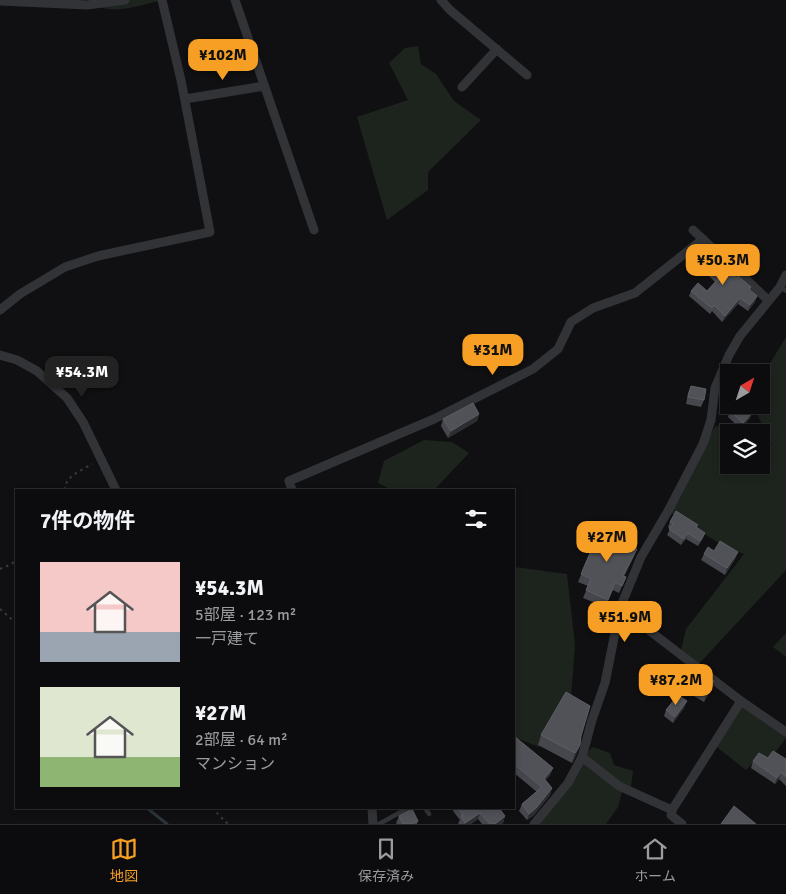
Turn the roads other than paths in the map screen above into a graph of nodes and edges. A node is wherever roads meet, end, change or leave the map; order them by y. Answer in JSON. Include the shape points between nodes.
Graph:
{"nodes":[{"id":1,"x":125,"y":0,"type":"edge"},
{"id":2,"x":162,"y":0,"type":"edge"},
{"id":3,"x":235,"y":0,"type":"edge"},
{"id":4,"x":441,"y":0,"type":"edge"},
{"id":5,"x":0,"y":1,"type":"edge"},
{"id":6,"x":497,"y":49,"type":"junction"},
{"id":7,"x":527,"y":74,"type":"dead end"},
{"id":8,"x":264,"y":86,"type":"junction"},
{"id":9,"x":462,"y":87,"type":"dead end"},
{"id":10,"x":185,"y":99,"type":"junction"},
{"id":11,"x":314,"y":230,"type":"dead end"},
{"id":12,"x":693,"y":230,"type":"dead end"},
{"id":13,"x":703,"y":240,"type":"junction"},
{"id":14,"x":786,"y":275,"type":"edge"},
{"id":15,"x":783,"y":289,"type":"edge"},
{"id":16,"x":768,"y":300,"type":"junction"},
{"id":17,"x":0,"y":310,"type":"edge"},
{"id":18,"x":0,"y":355,"type":"edge"},
{"id":19,"x":116,"y":489,"type":"edge"},
{"id":20,"x":292,"y":489,"type":"edge"},
{"id":21,"x":620,"y":608,"type":"junction"},
{"id":22,"x":741,"y":701,"type":"junction"},
{"id":23,"x":786,"y":732,"type":"edge"},
{"id":24,"x":582,"y":756,"type":"junction"},
{"id":25,"x":372,"y":809,"type":"edge"},
{"id":26,"x":406,"y":809,"type":"edge"},
{"id":27,"x":426,"y":809,"type":"edge"},
{"id":28,"x":672,"y":810,"type":"junction"},
{"id":29,"x":429,"y":814,"type":"dead end"},
{"id":30,"x":373,"y":824,"type":"edge"},
{"id":31,"x":379,"y":824,"type":"edge"},
{"id":32,"x":534,"y":824,"type":"edge"},
{"id":33,"x":682,"y":824,"type":"edge"}],
"edges":[{"from":1,"to":5,"type":"street","via":[[87,5]]},
{"from":2,"to":10,"type":"street"},
{"from":3,"to":8,"type":"street"},
{"from":4,"to":6,"type":"street"},
{"from":6,"to":7,"type":"street"},
{"from":6,"to":9,"type":"street"},
{"from":8,"to":10,"type":"street"},
{"from":8,"to":11,"type":"street"},
{"from":10,"to":17,"type":"street","via":[[210,232],[98,256],[65,267]]},
{"from":12,"to":13,"type":"street"},
{"from":13,"to":16,"type":"street"},
{"from":13,"to":20,"type":"street","via":[[635,292],[593,308],[571,322],[558,349],[533,369],[434,419],[289,481]]},
{"from":14,"to":15,"type":"street"},
{"from":15,"to":16,"type":"street"},
{"from":16,"to":21,"type":"street","via":[[729,355],[715,388],[711,420],[703,444],[641,557]]},
{"from":18,"to":19,"type":"street","via":[[37,371],[67,398],[83,422]]},
{"from":21,"to":22,"type":"street"},
{"from":21,"to":24,"type":"street","via":[[606,683]]},
{"from":22,"to":23,"type":"street"},
{"from":22,"to":28,"type":"street"},
{"from":24,"to":28,"type":"street","via":[[619,786]]},
{"from":24,"to":32,"type":"street","via":[[568,783]]},
{"from":25,"to":30,"type":"street"},
{"from":26,"to":31,"type":"lane"},
{"from":27,"to":29,"type":"lane"},
{"from":28,"to":33,"type":"street","via":[[671,815]]}]}
